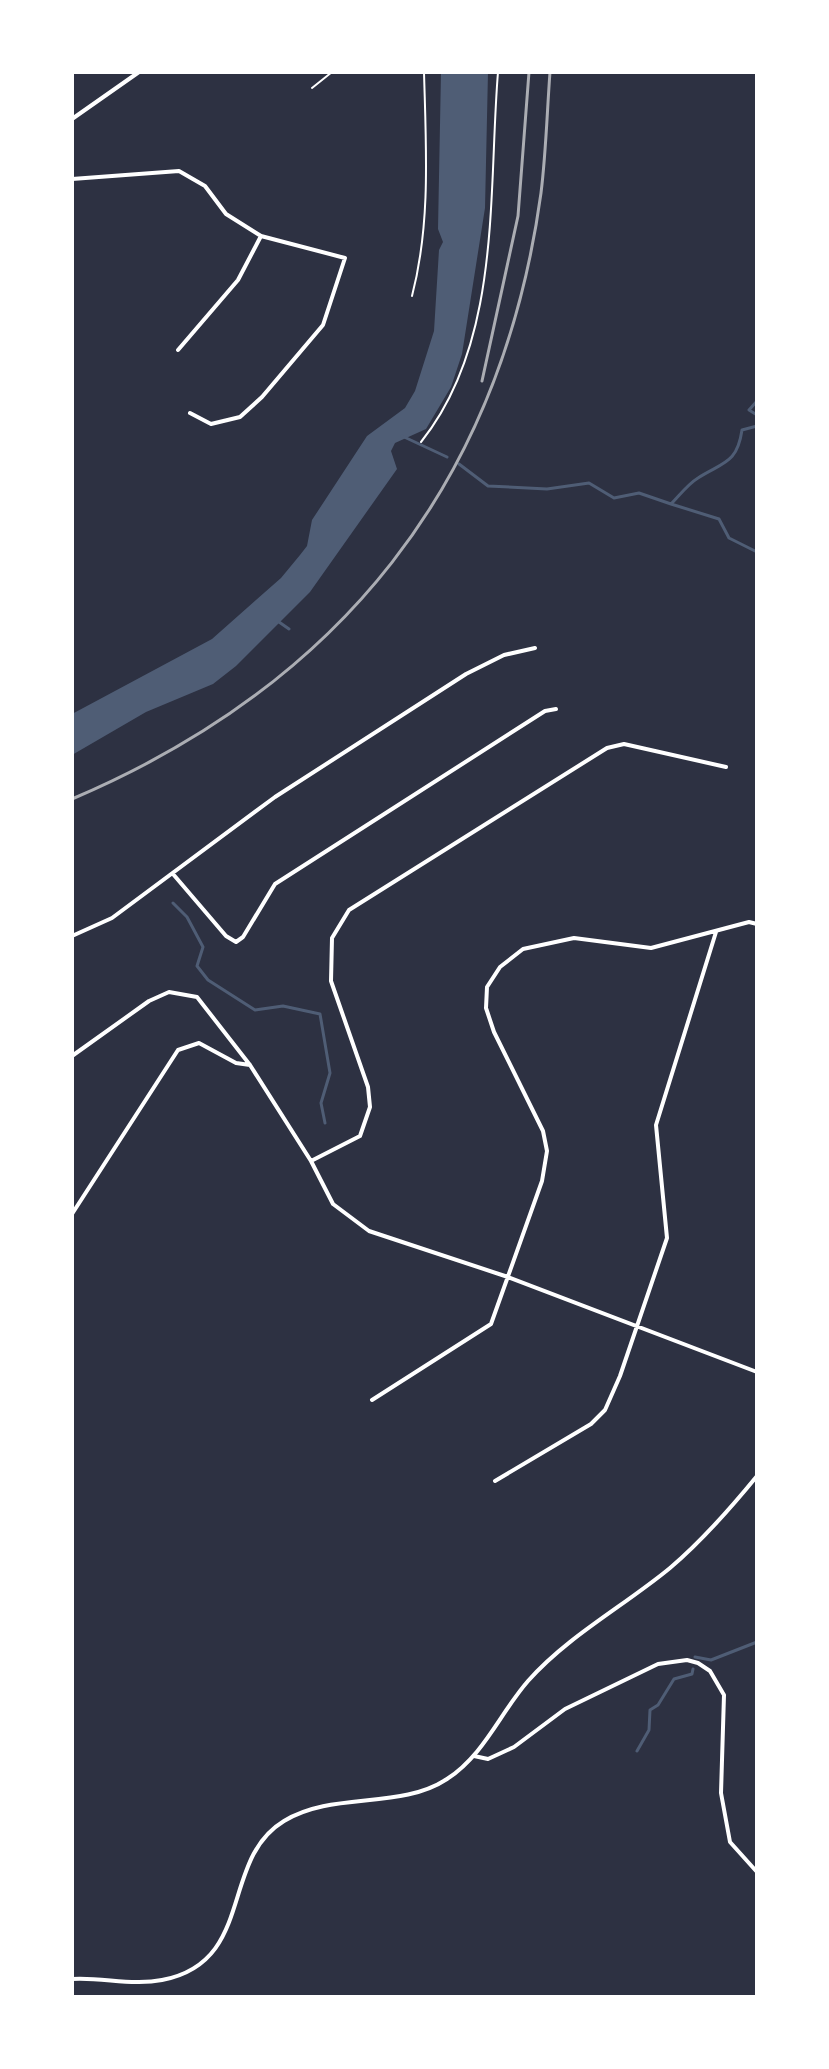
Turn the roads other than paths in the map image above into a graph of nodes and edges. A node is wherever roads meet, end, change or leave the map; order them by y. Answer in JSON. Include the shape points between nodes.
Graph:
{"nodes":[{"id":1,"x":139,"y":72,"type":"edge"},
{"id":2,"x":72,"y":119,"type":"edge"},
{"id":3,"x":72,"y":179,"type":"edge"},
{"id":4,"x":261,"y":236,"type":"junction"},
{"id":5,"x":178,"y":350,"type":"dead end"},
{"id":6,"x":190,"y":413,"type":"dead end"},
{"id":7,"x":535,"y":648,"type":"dead end"},
{"id":8,"x":556,"y":709,"type":"dead end"},
{"id":9,"x":726,"y":767,"type":"dead end"},
{"id":10,"x":172,"y":873,"type":"junction"},
{"id":11,"x":757,"y":924,"type":"edge"},
{"id":12,"x":716,"y":932,"type":"junction"},
{"id":13,"x":72,"y":936,"type":"edge"},
{"id":14,"x":72,"y":1056,"type":"edge"},
{"id":15,"x":250,"y":1065,"type":"junction"},
{"id":16,"x":311,"y":1161,"type":"junction"},
{"id":17,"x":72,"y":1214,"type":"edge"},
{"id":18,"x":508,"y":1277,"type":"junction"},
{"id":19,"x":638,"y":1327,"type":"junction"},
{"id":20,"x":757,"y":1372,"type":"edge"},
{"id":21,"x":372,"y":1400,"type":"dead end"},
{"id":22,"x":757,"y":1476,"type":"edge"},
{"id":23,"x":495,"y":1481,"type":"dead end"},
{"id":24,"x":474,"y":1756,"type":"junction"},
{"id":25,"x":757,"y":1872,"type":"edge"},
{"id":26,"x":72,"y":1979,"type":"edge"}],
"edges":[{"from":1,"to":2,"type":"street"},
{"from":3,"to":4,"type":"street","via":[[179,171],[205,186],[226,214]]},
{"from":4,"to":5,"type":"street","via":[[238,280]]},
{"from":4,"to":6,"type":"street","via":[[345,258],[323,325],[240,417],[211,424]]},
{"from":7,"to":10,"type":"street","via":[[504,655],[466,674],[275,797]]},
{"from":8,"to":10,"type":"street","via":[[545,711],[275,884],[241,940],[226,936]]},
{"from":9,"to":16,"type":"street","via":[[624,744],[607,748],[349,910],[332,938],[331,981],[368,1087],[370,1107],[360,1136]]},
{"from":10,"to":13,"type":"street","via":[[112,918]]},
{"from":11,"to":12,"type":"street"},
{"from":12,"to":18,"type":"street","via":[[651,948],[574,938],[523,949],[500,967],[487,987],[486,1008],[494,1032],[543,1131],[547,1151],[542,1181]]},
{"from":12,"to":19,"type":"street","via":[[656,1125],[667,1238]]},
{"from":14,"to":15,"type":"street","via":[[169,992],[197,997]]},
{"from":15,"to":16,"type":"street"},
{"from":15,"to":17,"type":"street","via":[[199,1043],[178,1050]]},
{"from":16,"to":18,"type":"street","via":[[333,1204],[369,1231]]},
{"from":18,"to":19,"type":"street"},
{"from":18,"to":21,"type":"street","via":[[491,1324]]},
{"from":19,"to":20,"type":"street"},
{"from":19,"to":23,"type":"street","via":[[605,1410],[591,1424]]},
{"from":22,"to":24,"type":"street","via":[[710,1532],[529,1680]]},
{"from":24,"to":25,"type":"street","via":[[488,1759],[514,1747],[565,1709],[658,1664],[698,1663],[710,1671],[724,1695],[721,1793],[730,1842]]},
{"from":24,"to":26,"type":"street","via":[[426,1789],[308,1810],[272,1830],[250,1859],[228,1930],[187,1972],[144,1982]]}]}
